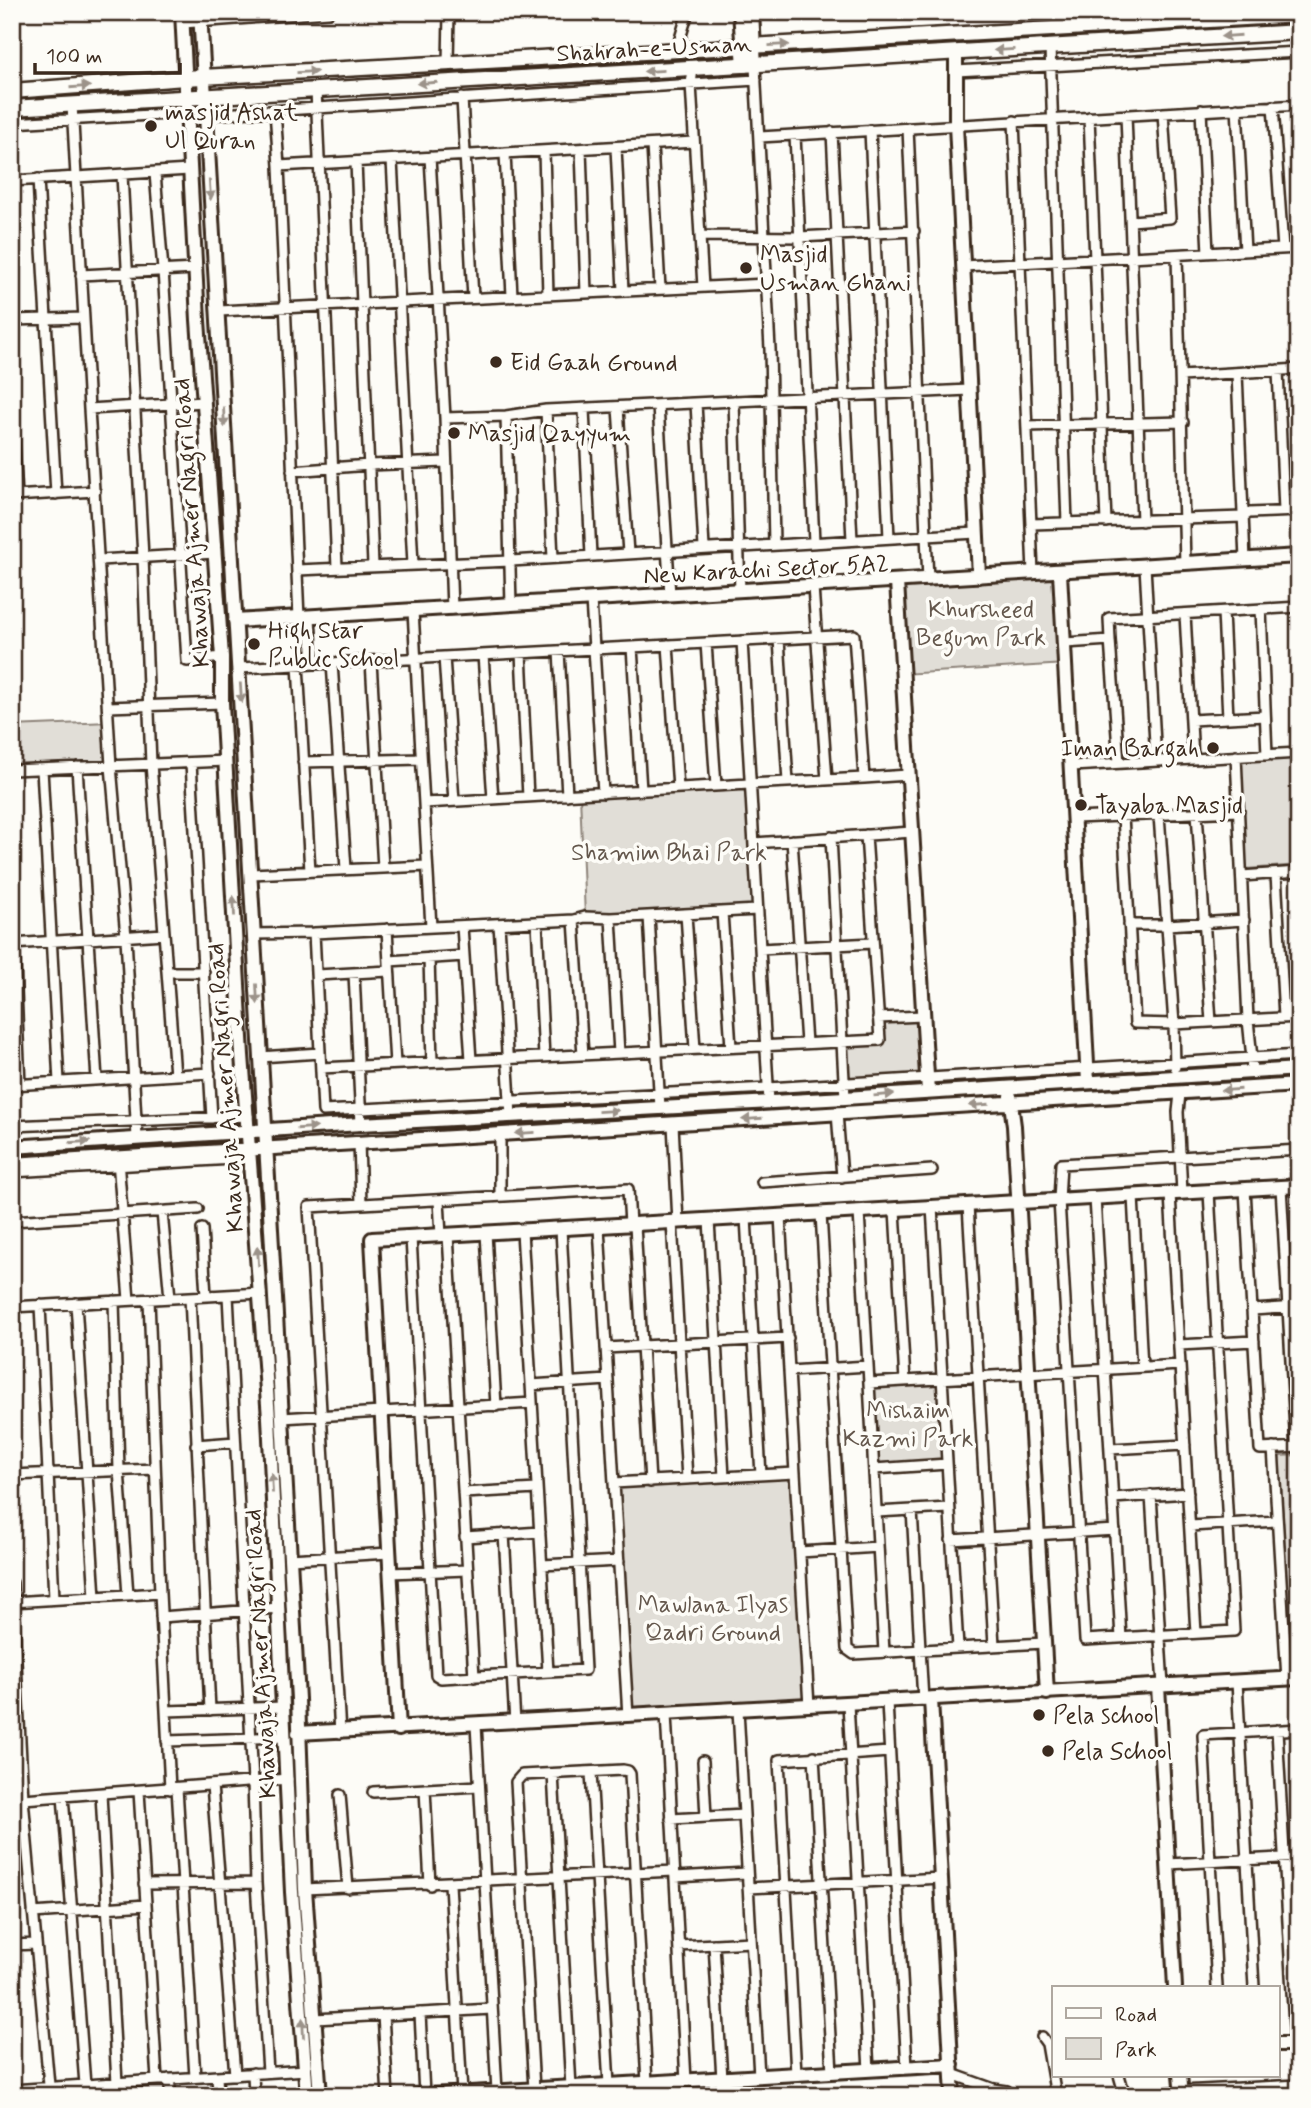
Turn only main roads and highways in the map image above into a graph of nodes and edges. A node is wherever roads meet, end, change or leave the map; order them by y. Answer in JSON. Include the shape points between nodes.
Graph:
{"nodes":[{"id":1,"x":1299,"y":15,"type":"edge"},
{"id":2,"x":1179,"y":17,"type":"edge"},
{"id":3,"x":1299,"y":32,"type":"edge"},
{"id":4,"x":12,"y":91,"type":"edge"},
{"id":5,"x":12,"y":108,"type":"edge"}],
"edges":[{"from":1,"to":2,"type":"main road","name":"Shahrah-e-Usman"},
{"from":4,"to":2,"type":"main road","name":"Shahrah-e-Usman","one_way":true},
{"from":3,"to":5,"type":"main road","name":"Shahrah-e-Usman","one_way":true,"via":[[956,53],[692,76],[316,90],[204,98],[186,106],[73,112]]}]}
